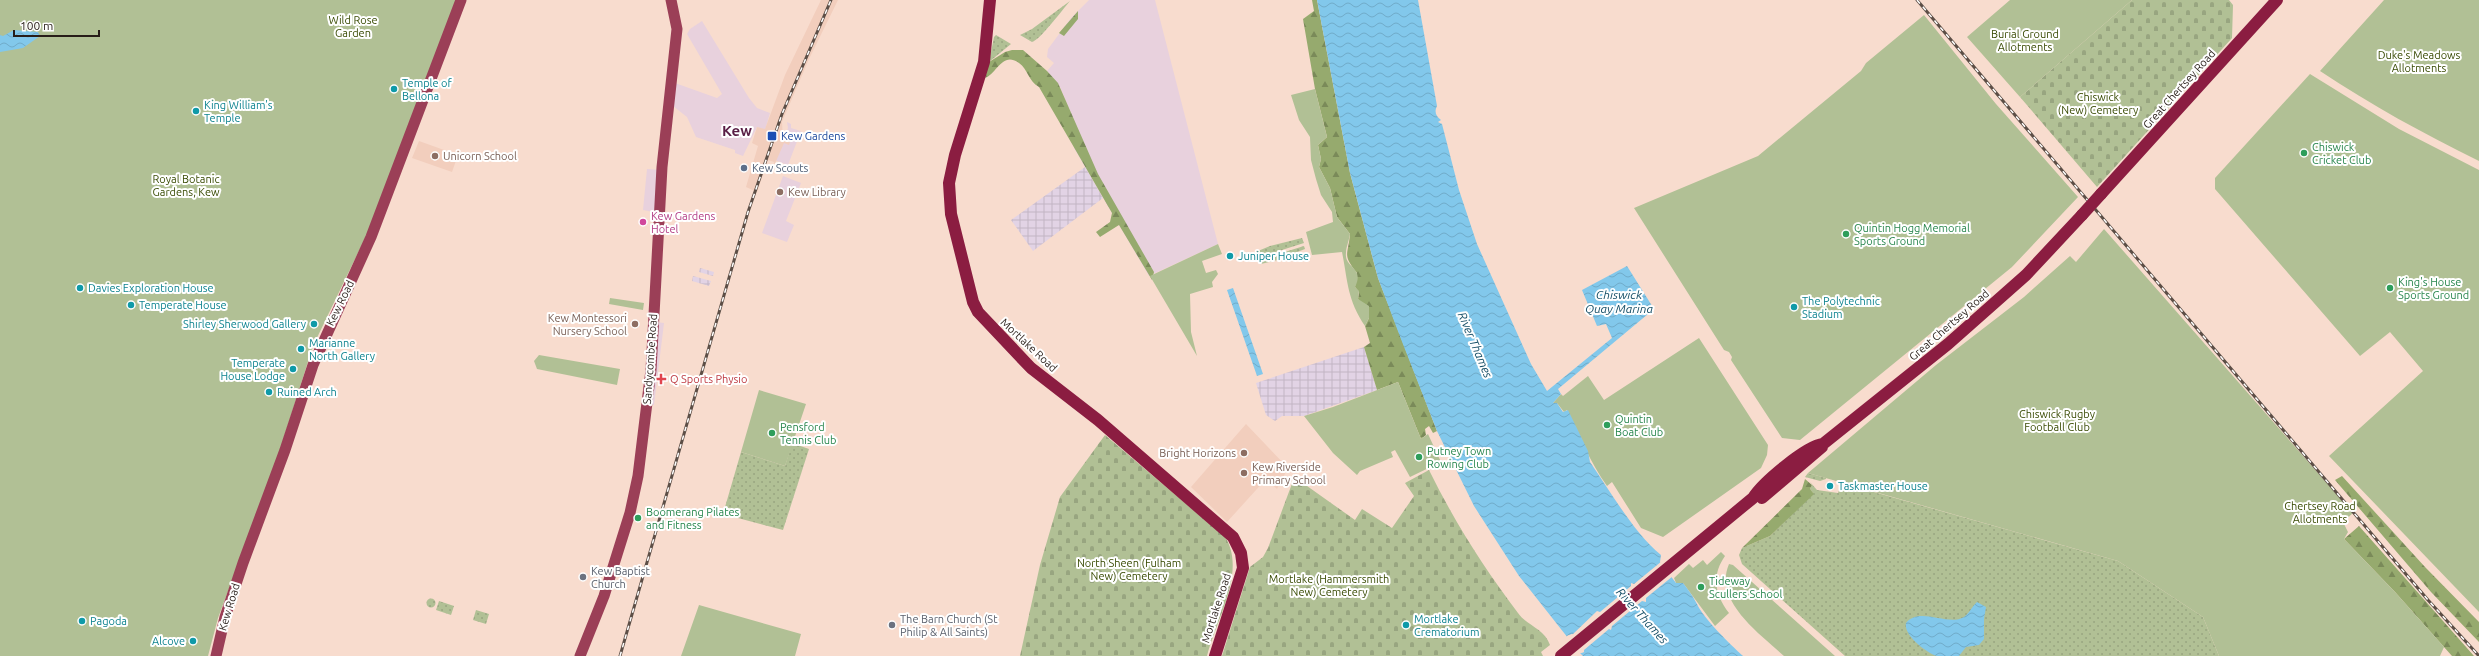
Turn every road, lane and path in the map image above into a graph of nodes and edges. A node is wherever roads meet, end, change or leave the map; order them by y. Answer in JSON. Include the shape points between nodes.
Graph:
{"nodes":[{"id":1,"x":461,"y":0,"type":"edge"},
{"id":2,"x":671,"y":0,"type":"edge"},
{"id":3,"x":990,"y":0,"type":"edge"},
{"id":4,"x":2277,"y":0,"type":"edge"},
{"id":5,"x":216,"y":656,"type":"edge"},
{"id":6,"x":580,"y":656,"type":"edge"},
{"id":7,"x":1215,"y":656,"type":"edge"},
{"id":8,"x":1561,"y":656,"type":"edge"}],
"edges":[{"from":1,"to":5,"type":"main road","name":"Kew Road","via":[[371,237],[312,365],[285,450],[225,617]]},
{"from":2,"to":6,"type":"main road","name":"Sandycombe Road","via":[[677,29],[662,168],[651,370],[638,476],[630,513],[604,596]]},
{"from":3,"to":7,"type":"highway","name":"Mortlake Road","via":[[984,62],[949,183],[951,214],[975,308],[1031,368],[1102,423],[1233,537],[1241,553],[1243,568]]},
{"from":4,"to":8,"type":"highway","name":"Great Chertsey Road","bridge":true,"via":[[2026,275],[1948,344],[1823,444],[1821,450],[1791,468],[1760,498],[1753,498]]}]}
